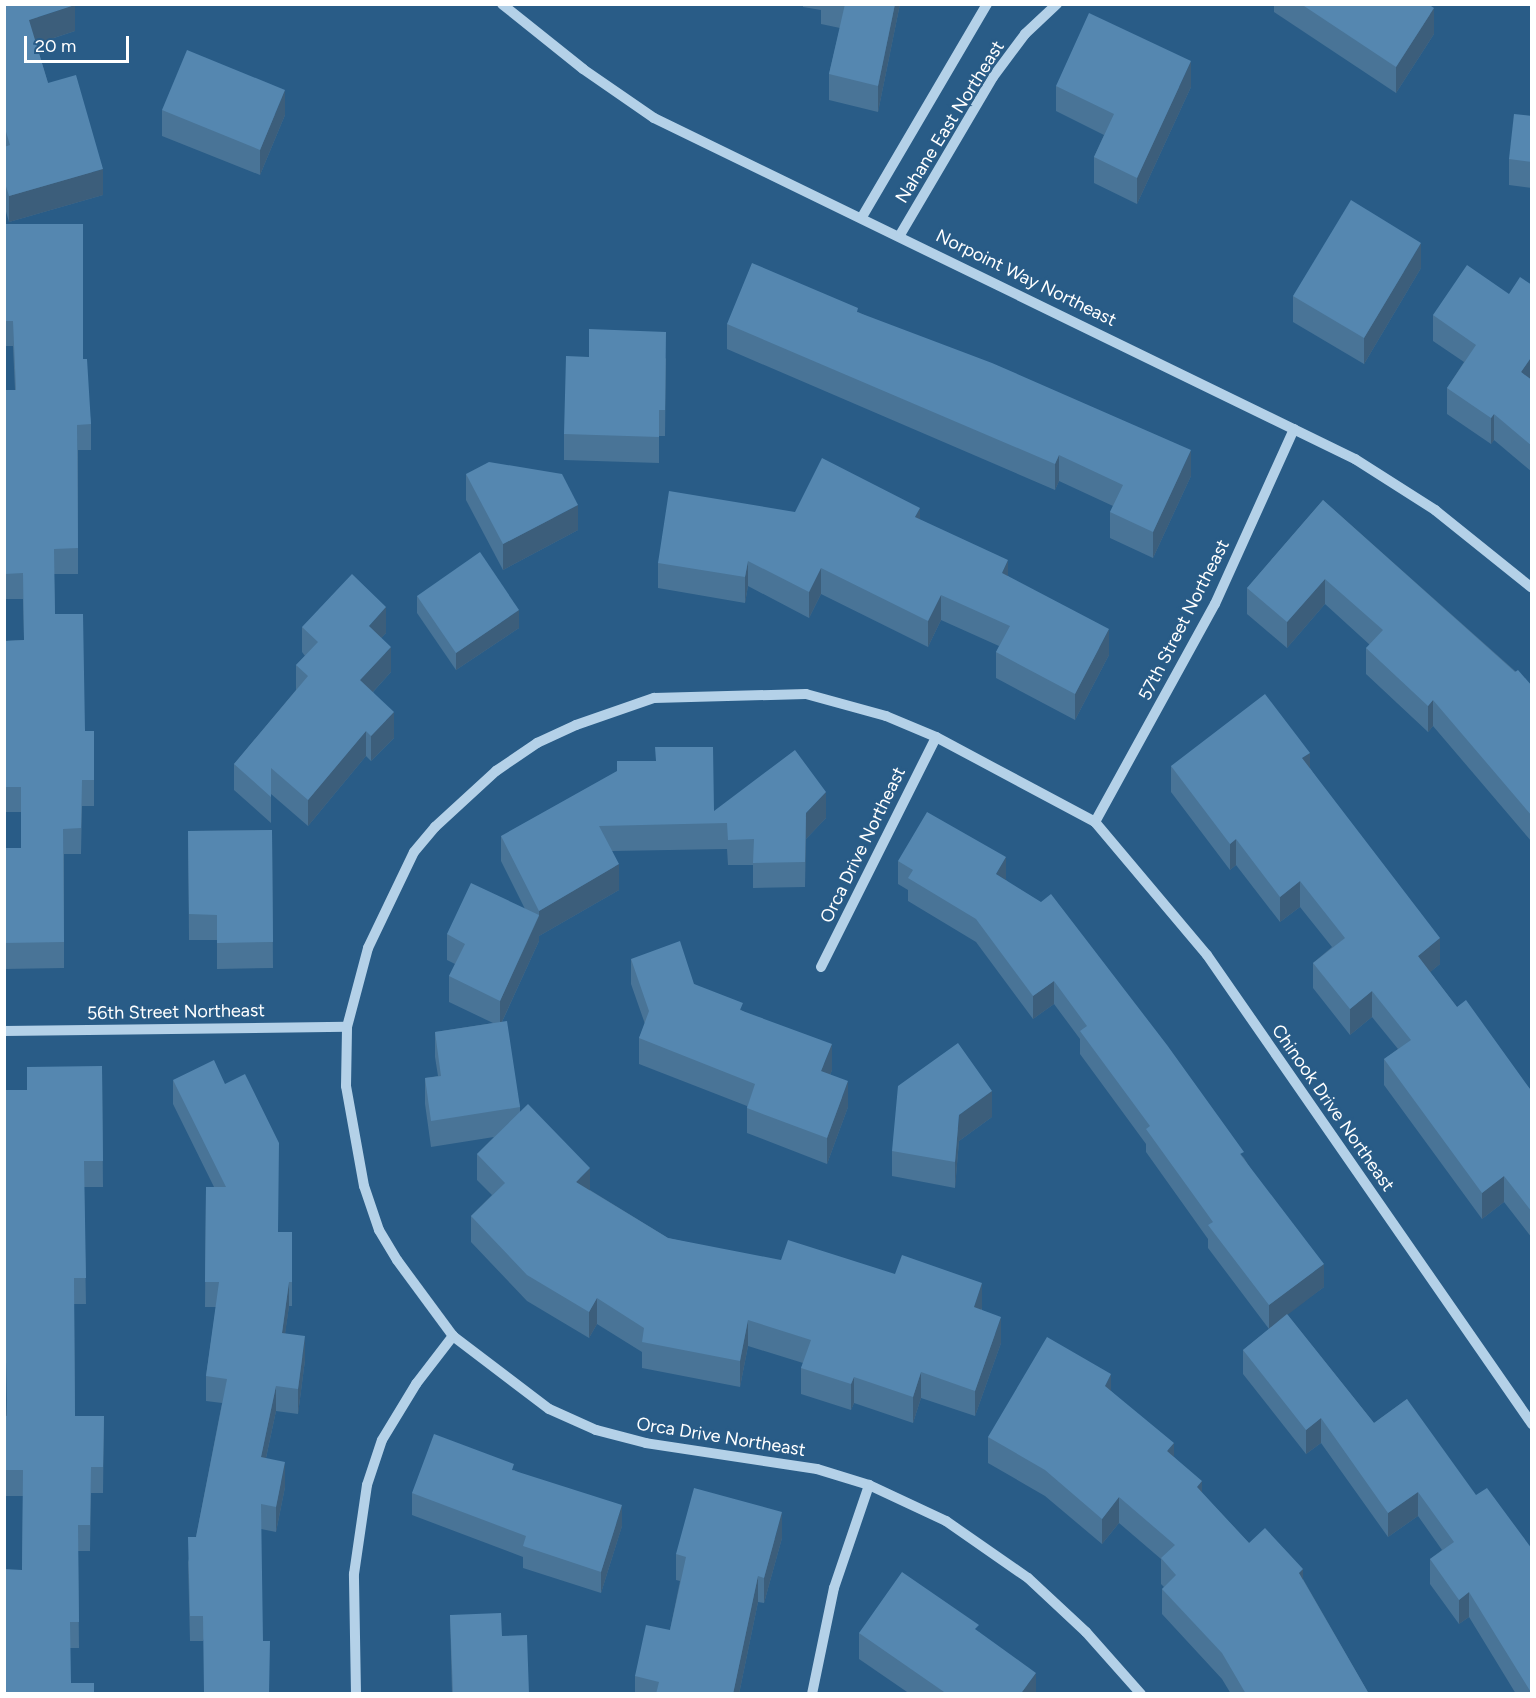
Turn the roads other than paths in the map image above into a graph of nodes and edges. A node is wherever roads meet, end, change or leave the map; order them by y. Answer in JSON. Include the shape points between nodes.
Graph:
{"nodes":[{"id":1,"x":502,"y":4,"type":"edge"},
{"id":2,"x":987,"y":4,"type":"edge"},
{"id":3,"x":1057,"y":4,"type":"edge"},
{"id":4,"x":862,"y":217,"type":"junction"},
{"id":5,"x":900,"y":235,"type":"junction"},
{"id":6,"x":1294,"y":429,"type":"junction"},
{"id":7,"x":1532,"y":588,"type":"edge"},
{"id":8,"x":936,"y":737,"type":"junction"},
{"id":9,"x":1095,"y":822,"type":"junction"},
{"id":10,"x":821,"y":967,"type":"dead end"},
{"id":11,"x":347,"y":1027,"type":"junction"},
{"id":12,"x":4,"y":1031,"type":"edge"},
{"id":13,"x":453,"y":1336,"type":"junction"},
{"id":14,"x":1532,"y":1424,"type":"edge"},
{"id":15,"x":868,"y":1485,"type":"junction"},
{"id":16,"x":356,"y":1694,"type":"edge"},
{"id":17,"x":813,"y":1694,"type":"edge"},
{"id":18,"x":1141,"y":1694,"type":"edge"}],
"edges":[{"from":1,"to":4,"type":"street","name":"Norpoint Way Northeast","via":[[583,69],[654,118],[774,179]]},
{"from":2,"to":4,"type":"street","name":"Nahane East Northeast"},
{"from":3,"to":5,"type":"street","name":"Nahane East Northeast","via":[[1025,34],[993,77]]},
{"from":4,"to":5,"type":"street","name":"Norpoint Way Northeast"},
{"from":5,"to":6,"type":"street","name":"Norpoint Way Northeast"},
{"from":6,"to":7,"type":"street","name":"Norpoint Way Northeast","via":[[1354,459],[1435,510]]},
{"from":6,"to":9,"type":"street","name":"57th Street Northeast","via":[[1215,604]]},
{"from":8,"to":9,"type":"street","name":"Orca Drive Northeast"},
{"from":8,"to":10,"type":"street","name":"Orca Drive Northeast"},
{"from":8,"to":11,"type":"street","name":"Orca Drive Northeast","via":[[886,716],[806,694],[685,695],[654,698],[537,743],[464,798],[414,852],[368,948]]},
{"from":9,"to":14,"type":"street","name":"Chinook Drive Northeast","via":[[1207,955]]},
{"from":11,"to":12,"type":"street","name":"56th Street Northeast"},
{"from":11,"to":13,"type":"street","name":"Orca Drive Northeast","via":[[346,1086],[364,1186],[379,1230]]},
{"from":13,"to":15,"type":"street","name":"Orca Drive Northeast","via":[[549,1409],[596,1430],[692,1452],[817,1469]]},
{"from":13,"to":16,"type":"street","via":[[416,1384],[382,1440],[367,1485],[354,1574]]},
{"from":15,"to":17,"type":"street","via":[[834,1587]]},
{"from":15,"to":18,"type":"street","name":"Orca Drive Northeast","via":[[946,1521],[1028,1578],[1086,1632]]}]}
